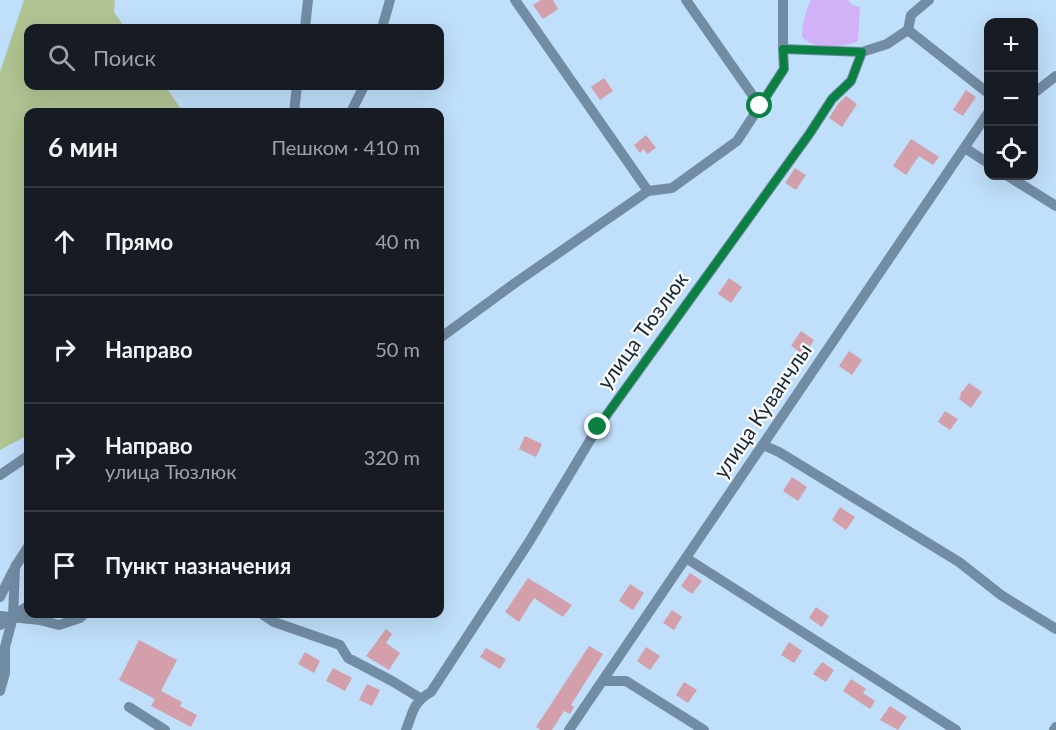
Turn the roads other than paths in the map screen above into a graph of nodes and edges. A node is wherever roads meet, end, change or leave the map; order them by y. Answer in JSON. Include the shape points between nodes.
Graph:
{"nodes":[{"id":1,"x":308,"y":0,"type":"edge"},
{"id":2,"x":390,"y":0,"type":"edge"},
{"id":3,"x":515,"y":0,"type":"edge"},
{"id":4,"x":686,"y":0,"type":"edge"},
{"id":5,"x":783,"y":0,"type":"edge"},
{"id":6,"x":929,"y":0,"type":"edge"},
{"id":7,"x":305,"y":24,"type":"edge"},
{"id":8,"x":383,"y":24,"type":"edge"},
{"id":9,"x":908,"y":30,"type":"junction"},
{"id":10,"x":783,"y":49,"type":"junction"},
{"id":11,"x":862,"y":52,"type":"junction"},
{"id":12,"x":1056,"y":76,"type":"edge"},
{"id":13,"x":297,"y":90,"type":"edge"},
{"id":14,"x":362,"y":90,"type":"edge"},
{"id":15,"x":984,"y":90,"type":"edge"},
{"id":16,"x":1038,"y":90,"type":"edge"},
{"id":17,"x":760,"y":106,"type":"junction"},
{"id":18,"x":294,"y":108,"type":"edge"},
{"id":19,"x":353,"y":108,"type":"edge"},
{"id":20,"x":984,"y":119,"type":"edge"},
{"id":21,"x":965,"y":148,"type":"junction"},
{"id":22,"x":984,"y":160,"type":"edge"},
{"id":23,"x":1014,"y":180,"type":"edge"},
{"id":24,"x":648,"y":191,"type":"junction"},
{"id":25,"x":1056,"y":206,"type":"edge"},
{"id":26,"x":444,"y":335,"type":"edge"},
{"id":27,"x":763,"y":445,"type":"junction"},
{"id":28,"x":24,"y":459,"type":"edge"},
{"id":29,"x":0,"y":475,"type":"edge"},
{"id":30,"x":24,"y":553,"type":"edge"},
{"id":31,"x":686,"y":558,"type":"junction"},
{"id":32,"x":15,"y":567,"type":"junction"},
{"id":33,"x":0,"y":597,"type":"edge"},
{"id":34,"x":24,"y":609,"type":"edge"},
{"id":35,"x":0,"y":616,"type":"edge"},
{"id":36,"x":13,"y":616,"type":"junction"},
{"id":37,"x":80,"y":618,"type":"edge"},
{"id":38,"x":268,"y":618,"type":"edge"},
{"id":39,"x":0,"y":625,"type":"edge"},
{"id":40,"x":1056,"y":629,"type":"edge"},
{"id":41,"x":3,"y":643,"type":"edge"},
{"id":42,"x":603,"y":681,"type":"junction"},
{"id":43,"x":0,"y":691,"type":"edge"},
{"id":44,"x":420,"y":698,"type":"junction"},
{"id":45,"x":129,"y":707,"type":"dead end"},
{"id":46,"x":165,"y":730,"type":"edge"},
{"id":47,"x":406,"y":730,"type":"edge"},
{"id":48,"x":569,"y":730,"type":"edge"},
{"id":49,"x":704,"y":730,"type":"edge"},
{"id":50,"x":956,"y":730,"type":"edge"}],
"edges":[{"from":1,"to":7,"type":"street"},
{"from":2,"to":8,"type":"street"},
{"from":3,"to":24,"type":"street"},
{"from":4,"to":17,"type":"street"},
{"from":5,"to":10,"type":"street"},
{"from":6,"to":9,"type":"street","via":[[911,15]]},
{"from":9,"to":11,"type":"street","via":[[886,44]]},
{"from":9,"to":15,"type":"street"},
{"from":10,"to":11,"type":"street"},
{"from":10,"to":17,"type":"street","via":[[784,69]]},
{"from":11,"to":44,"type":"street","name":"улица Тюзлюк","via":[[851,81],[832,99],[598,427],[431,692]]},
{"from":12,"to":16,"type":"street"},
{"from":13,"to":18,"type":"street"},
{"from":14,"to":19,"type":"street"},
{"from":17,"to":24,"type":"street","via":[[737,141],[672,188]]},
{"from":20,"to":21,"type":"street","name":"улица Куванчлы"},
{"from":21,"to":22,"type":"street"},
{"from":21,"to":27,"type":"street","name":"улица Куванчлы"},
{"from":23,"to":25,"type":"street"},
{"from":24,"to":26,"type":"street"},
{"from":27,"to":31,"type":"street","name":"улица Куванчлы"},
{"from":27,"to":40,"type":"street","via":[[959,562],[1001,595]]},
{"from":28,"to":29,"type":"street"},
{"from":30,"to":32,"type":"street"},
{"from":31,"to":42,"type":"street","name":"улица Куванчлы"},
{"from":31,"to":50,"type":"street"},
{"from":32,"to":33,"type":"street"},
{"from":32,"to":36,"type":"street"},
{"from":34,"to":36,"type":"street"},
{"from":35,"to":36,"type":"street"},
{"from":36,"to":37,"type":"street","via":[[59,625]]},
{"from":36,"to":39,"type":"street"},
{"from":36,"to":41,"type":"street"},
{"from":38,"to":44,"type":"street","via":[[340,645],[348,658]]},
{"from":41,"to":43,"type":"street","via":[[6,673]]},
{"from":42,"to":48,"type":"street","name":"улица Куванчлы"},
{"from":42,"to":49,"type":"street","via":[[626,681]]},
{"from":44,"to":47,"type":"street","name":"улица Тюзлюк"},
{"from":45,"to":46,"type":"street"}]}
